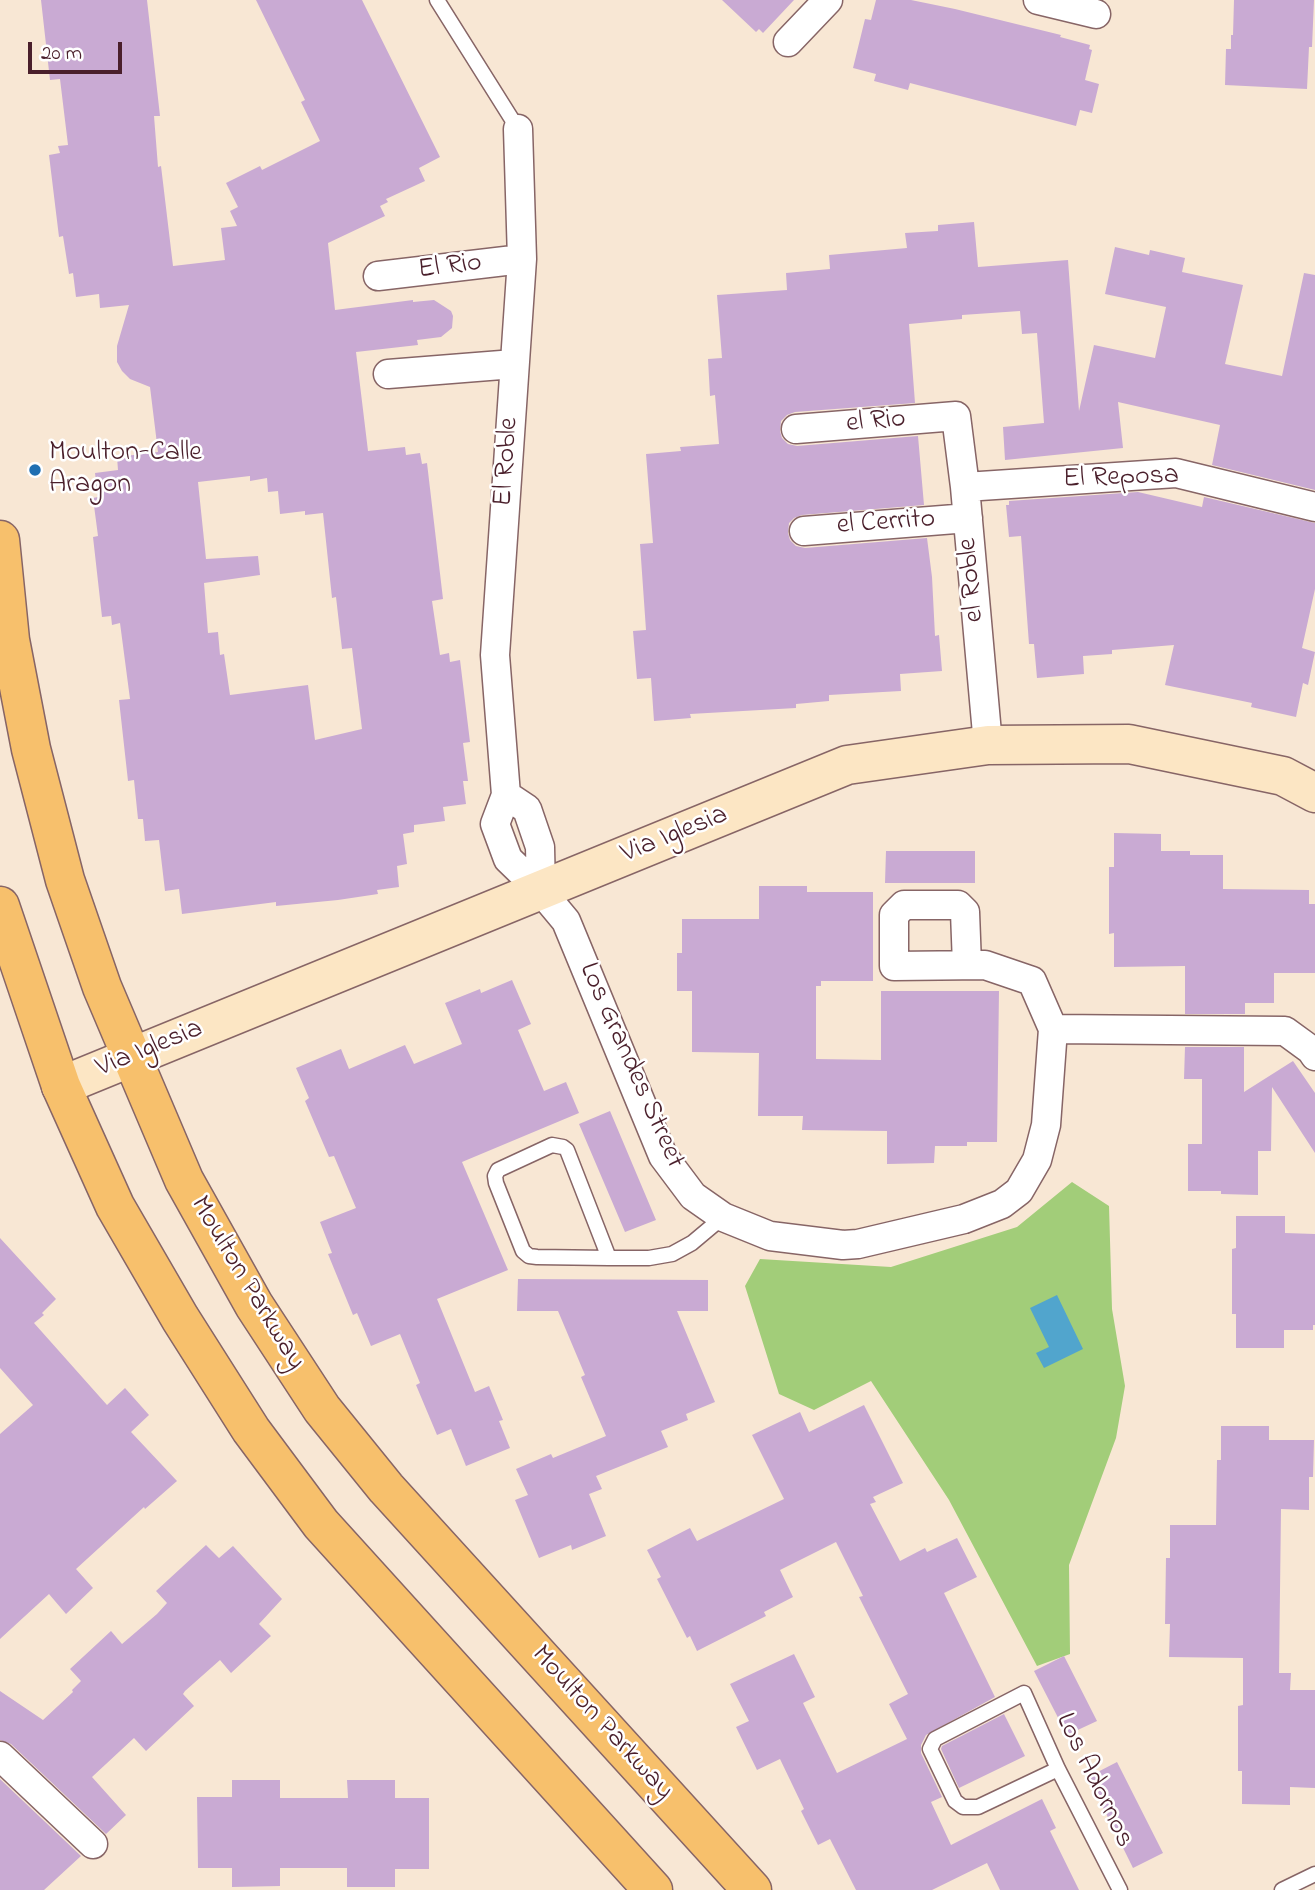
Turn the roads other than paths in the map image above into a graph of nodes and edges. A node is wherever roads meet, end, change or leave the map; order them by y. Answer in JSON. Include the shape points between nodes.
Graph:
{"nodes":[{"id":1,"x":437,"y":0,"type":"edge"},
{"id":2,"x":828,"y":0,"type":"edge"},
{"id":3,"x":1038,"y":0,"type":"edge"},
{"id":4,"x":1096,"y":14,"type":"dead end"},
{"id":5,"x":788,"y":42,"type":"dead end"},
{"id":6,"x":518,"y":129,"type":"joint"},
{"id":7,"x":522,"y":259,"type":"junction"},
{"id":8,"x":378,"y":276,"type":"dead end"},
{"id":9,"x":514,"y":363,"type":"junction"},
{"id":10,"x":388,"y":374,"type":"dead end"},
{"id":11,"x":956,"y":416,"type":"joint"},
{"id":12,"x":796,"y":429,"type":"dead end"},
{"id":13,"x":965,"y":487,"type":"junction"},
{"id":14,"x":1315,"y":507,"type":"edge"},
{"id":15,"x":968,"y":518,"type":"junction"},
{"id":16,"x":804,"y":531,"type":"dead end"},
{"id":17,"x":0,"y":540,"type":"edge"},
{"id":18,"x":988,"y":745,"type":"junction"},
{"id":19,"x":1315,"y":793,"type":"edge"},
{"id":20,"x":541,"y":891,"type":"junction"},
{"id":21,"x":2,"y":919,"type":"edge"},
{"id":22,"x":967,"y":965,"type":"junction"},
{"id":23,"x":1053,"y":1029,"type":"junction"},
{"id":24,"x":1315,"y":1056,"type":"edge"},
{"id":25,"x":130,"y":1058,"type":"junction"},
{"id":26,"x":61,"y":1086,"type":"junction"},
{"id":27,"x":723,"y":1217,"type":"junction"},
{"id":28,"x":609,"y":1258,"type":"junction"},
{"id":29,"x":0,"y":1756,"type":"edge"},
{"id":30,"x":1058,"y":1769,"type":"junction"},
{"id":31,"x":93,"y":1844,"type":"dead end"},
{"id":32,"x":1315,"y":1874,"type":"edge"},
{"id":33,"x":653,"y":1890,"type":"edge"},
{"id":34,"x":752,"y":1890,"type":"edge"},
{"id":35,"x":1120,"y":1890,"type":"edge"},
{"id":36,"x":1282,"y":1890,"type":"edge"}],
"edges":[{"from":1,"to":6,"type":"lane"},
{"from":2,"to":5,"type":"street"},
{"from":3,"to":4,"type":"street"},
{"from":6,"to":7,"type":"street","name":"El Roble"},
{"from":7,"to":8,"type":"street","name":"El Rio"},
{"from":7,"to":9,"type":"street","name":"El Roble"},
{"from":9,"to":10,"type":"street"},
{"from":9,"to":20,"type":"street","name":"El Roble","via":[[495,655],[506,795],[527,809],[540,847]]},
{"from":11,"to":12,"type":"street","name":"el Rio"},
{"from":11,"to":13,"type":"street","name":"el Roble"},
{"from":13,"to":14,"type":"street","name":"El Reposa","via":[[1176,473]]},
{"from":13,"to":15,"type":"street","name":"el Roble"},
{"from":15,"to":16,"type":"street","name":"el Cerrito"},
{"from":15,"to":18,"type":"street","name":"el Roble"},
{"from":17,"to":25,"type":"main road","name":"Moulton Parkway","via":[[10,640],[31,749],[65,880]]},
{"from":18,"to":19,"type":"street","name":"Via Iglesia","via":[[1129,744],[1283,776]]},
{"from":18,"to":20,"type":"street","name":"Via Iglesia","via":[[847,765]]},
{"from":20,"to":25,"type":"street","name":"Via Iglesia"},
{"from":20,"to":27,"type":"street","name":"Los Grandes Street","via":[[566,921],[663,1156],[693,1196]]},
{"from":21,"to":26,"type":"main road"},
{"from":22,"to":22,"type":"street","name":"Los Grandes Street","via":[[894,966],[894,915],[904,905],[958,905],[965,912]]},
{"from":22,"to":23,"type":"street","name":"Los Grandes Street","via":[[985,965],[1032,981]]},
{"from":23,"to":24,"type":"street","via":[[1285,1031]]},
{"from":23,"to":27,"type":"street","name":"Los Grandes Street","via":[[1046,1125],[1037,1160],[1019,1191],[1002,1204],[951,1222],[844,1245],[770,1237]]},
{"from":25,"to":26,"type":"street","name":"Via Iglesia"},
{"from":25,"to":34,"type":"main road","name":"Moulton Parkway","via":[[191,1191],[254,1306],[322,1409],[386,1488]]},
{"from":26,"to":33,"type":"main road","via":[[115,1206],[251,1430],[321,1524]]},
{"from":27,"to":28,"type":"lane","via":[[672,1254]]},
{"from":28,"to":28,"type":"lane","via":[[529,1256],[496,1183],[498,1170],[552,1145],[567,1150]]},
{"from":29,"to":31,"type":"street"},
{"from":30,"to":30,"type":"lane","name":"Los Adornos","via":[[1024,1693],[935,1739],[930,1749],[955,1801],[963,1807],[978,1807]]},
{"from":30,"to":35,"type":"lane","name":"Los Adornos"},
{"from":32,"to":36,"type":"lane"}]}
